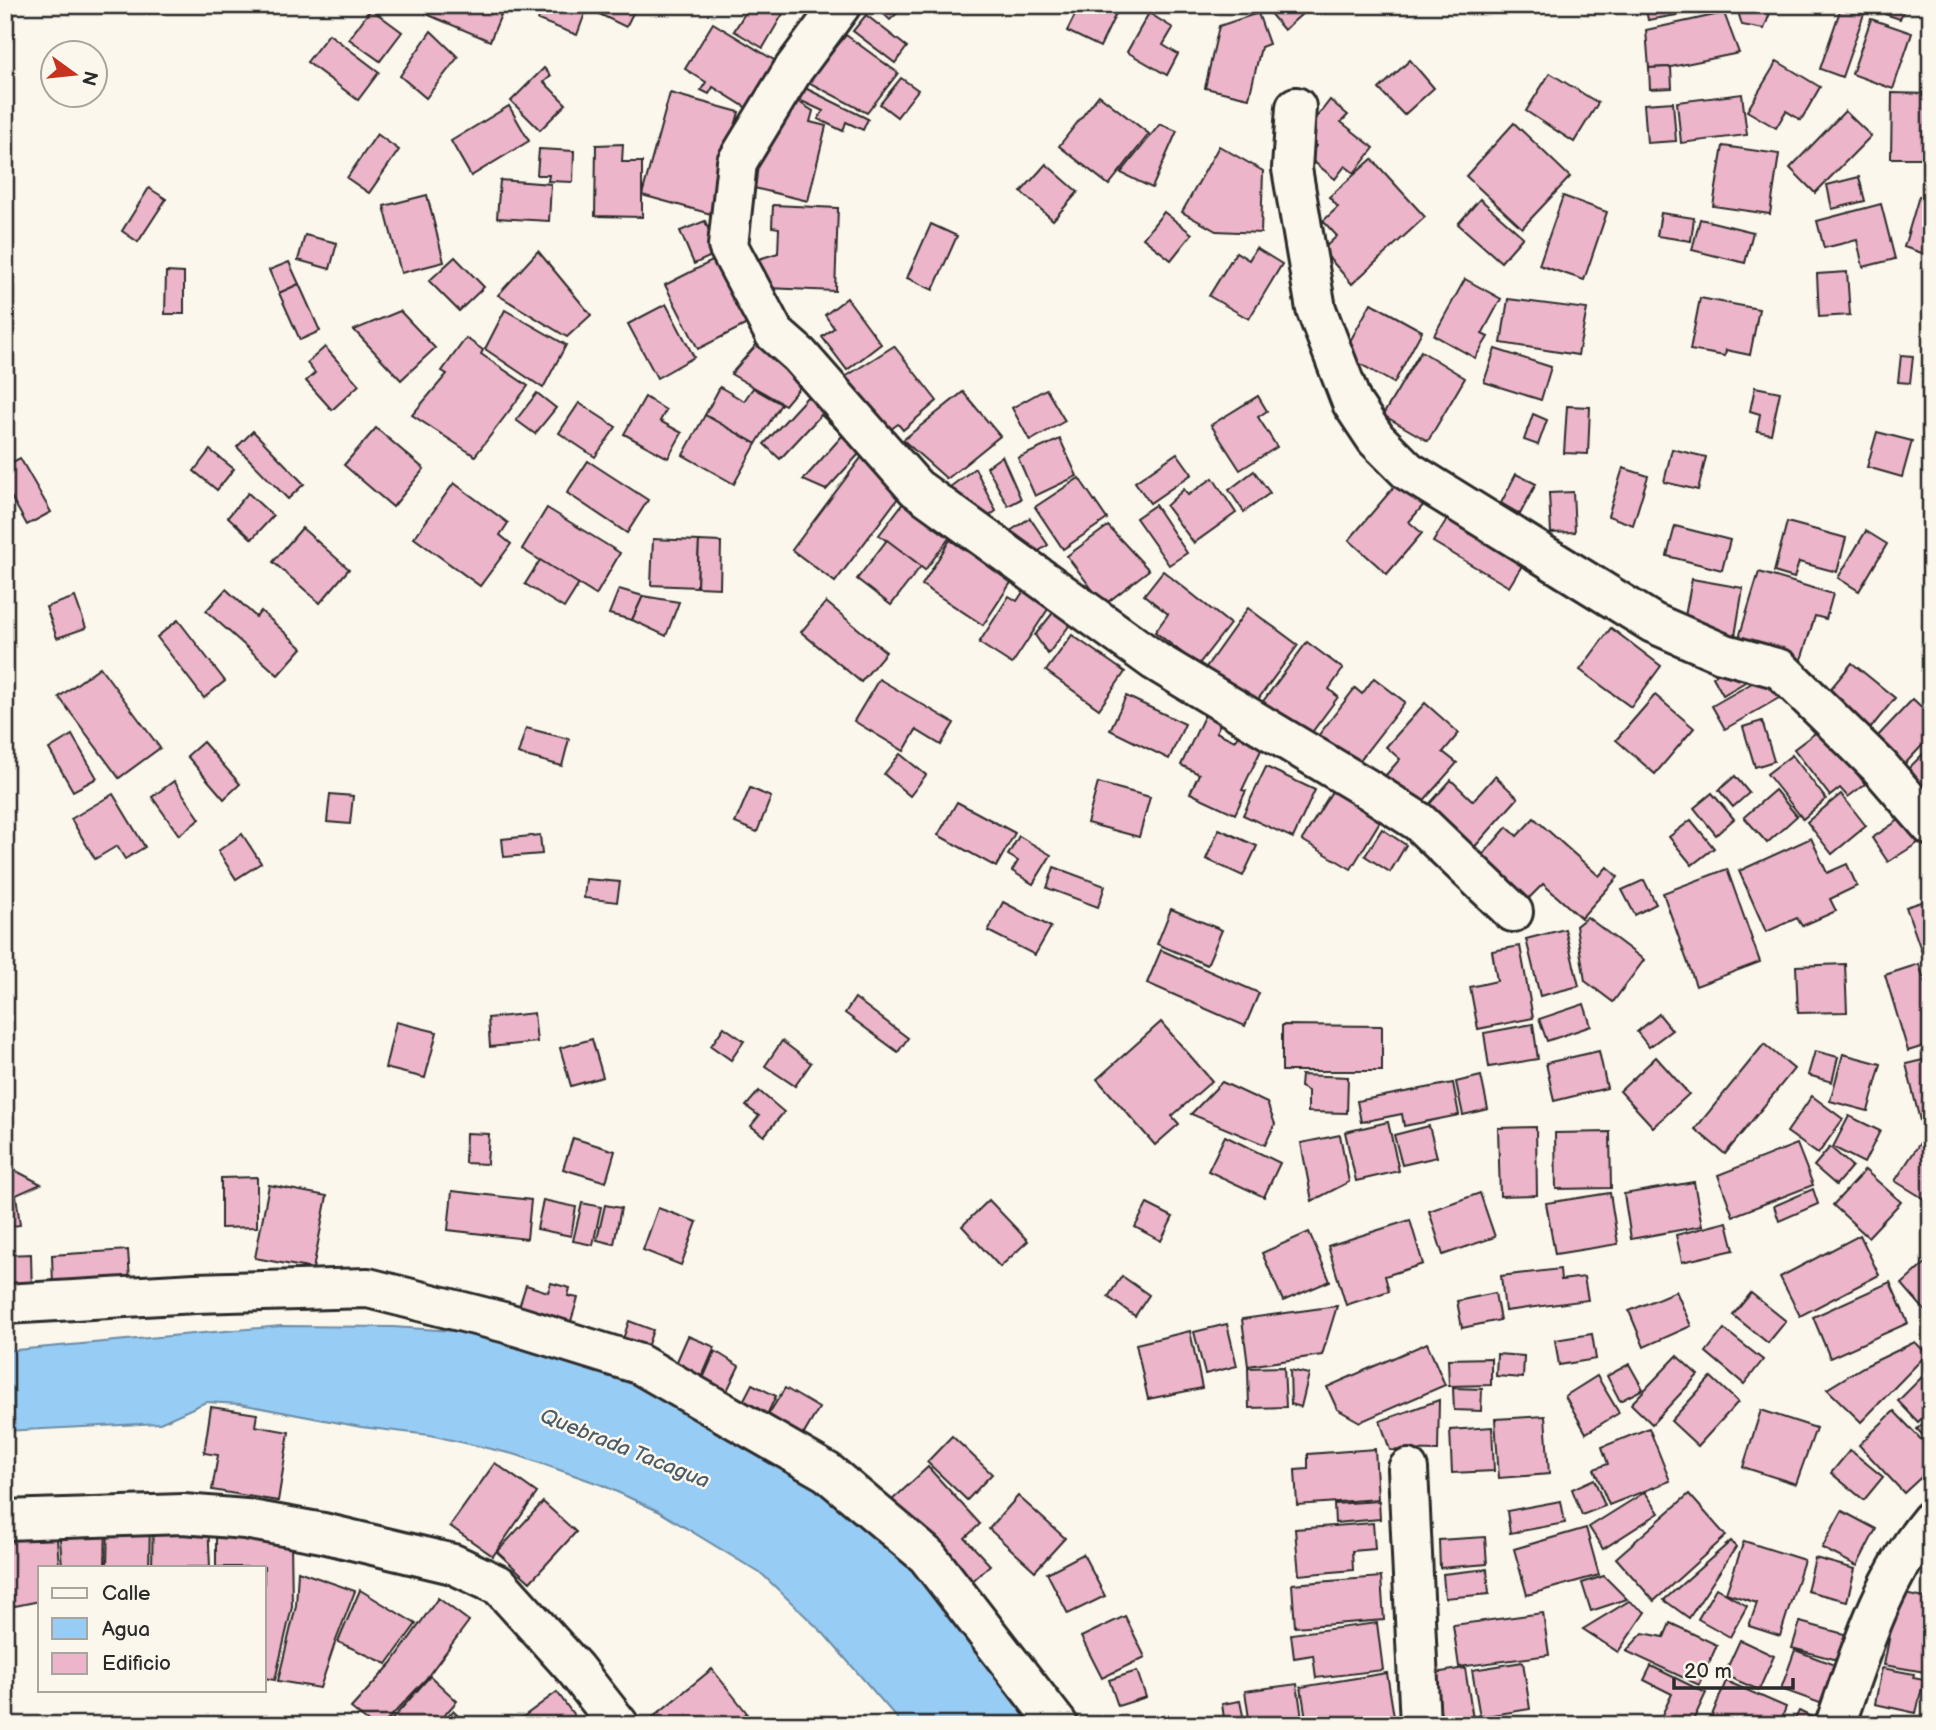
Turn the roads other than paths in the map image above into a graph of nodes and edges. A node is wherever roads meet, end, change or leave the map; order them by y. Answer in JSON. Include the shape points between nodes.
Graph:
{"nodes":[{"id":1,"x":841,"y":5,"type":"edge"},
{"id":2,"x":1296,"y":107,"type":"dead end"},
{"id":3,"x":1931,"y":826,"type":"edge"},
{"id":4,"x":1513,"y":912,"type":"dead end"},
{"id":5,"x":5,"y":1304,"type":"edge"},
{"id":6,"x":1408,"y":1469,"type":"dead end"},
{"id":7,"x":5,"y":1520,"type":"edge"},
{"id":8,"x":1931,"y":1520,"type":"edge"},
{"id":9,"x":619,"y":1725,"type":"edge"},
{"id":10,"x":1058,"y":1725,"type":"edge"},
{"id":11,"x":1420,"y":1725,"type":"edge"},
{"id":12,"x":1835,"y":1725,"type":"edge"}],
"edges":[{"from":1,"to":4,"type":"street","via":[[793,70],[737,162],[728,246],[774,334],[799,355],[916,488],[1155,661],[1419,822]]},
{"from":2,"to":3,"type":"street","via":[[1292,169],[1317,309],[1352,403],[1376,439],[1408,471],[1653,622],[1722,653],[1780,669],[1879,766]]},
{"from":5,"to":10,"type":"street","via":[[368,1289],[507,1323],[639,1364],[827,1472],[927,1556]]},
{"from":6,"to":11,"type":"street"},
{"from":7,"to":9,"type":"street","via":[[183,1514],[233,1518],[323,1533],[453,1564],[500,1586]]},
{"from":8,"to":12,"type":"street","via":[[1913,1541],[1876,1611]]}]}
